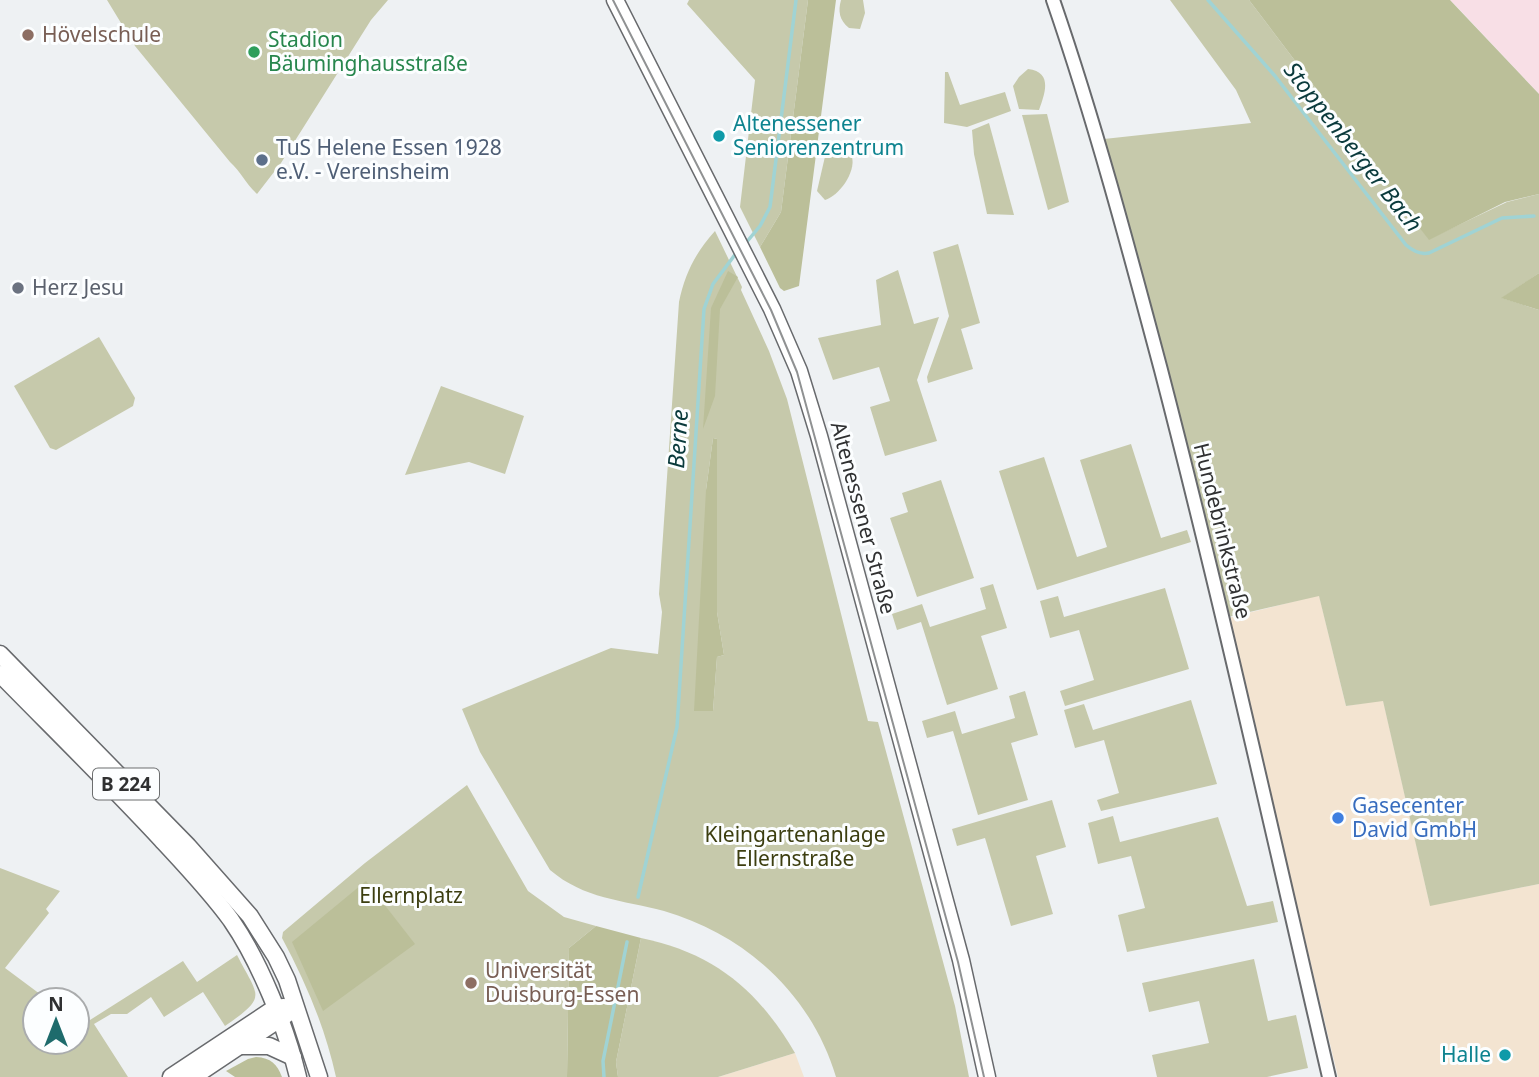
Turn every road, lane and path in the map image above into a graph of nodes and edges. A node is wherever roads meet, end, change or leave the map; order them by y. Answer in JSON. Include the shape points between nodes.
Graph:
{"nodes":[{"id":1,"x":615,"y":0,"type":"edge"},
{"id":2,"x":1053,"y":0,"type":"edge"},
{"id":3,"x":0,"y":654,"type":"edge"},
{"id":4,"x":0,"y":674,"type":"edge"},
{"id":5,"x":268,"y":991,"type":"junction"},
{"id":6,"x":298,"y":1006,"type":"junction"},
{"id":7,"x":277,"y":1014,"type":"junction"},
{"id":8,"x":258,"y":1018,"type":"junction"},
{"id":9,"x":240,"y":1046,"type":"junction"},
{"id":10,"x":293,"y":1057,"type":"junction"},
{"id":11,"x":171,"y":1077,"type":"edge"},
{"id":12,"x":193,"y":1077,"type":"edge"},
{"id":13,"x":298,"y":1077,"type":"edge"},
{"id":14,"x":319,"y":1077,"type":"edge"},
{"id":15,"x":987,"y":1077,"type":"edge"},
{"id":16,"x":1329,"y":1077,"type":"edge"}],
"edges":[{"from":1,"to":15,"type":"main road","name":"Altenessener Straße","via":[[789,344],[809,401],[957,947]]},
{"from":2,"to":16,"type":"street","name":"Hundebrinkstraße","via":[[1115,195],[1177,431]]},
{"from":3,"to":6,"type":"main road","number":"B 224","via":[[221,881],[276,957]]},
{"from":4,"to":5,"type":"main road","number":"B 224","via":[[206,888],[232,921]]},
{"from":5,"to":7,"type":"main road","number":"B 224"},
{"from":5,"to":8,"type":"main road"},
{"from":6,"to":7,"type":"main road"},
{"from":6,"to":14,"type":"main road","number":"B 224"},
{"from":7,"to":8,"type":"main road"},
{"from":7,"to":9,"type":"main road"},
{"from":7,"to":10,"type":"main road","number":"B 224"},
{"from":8,"to":11,"type":"main road"},
{"from":9,"to":10,"type":"main road","via":[[269,1046]]},
{"from":9,"to":12,"type":"main road"},
{"from":10,"to":13,"type":"main road","number":"B 224"}]}
